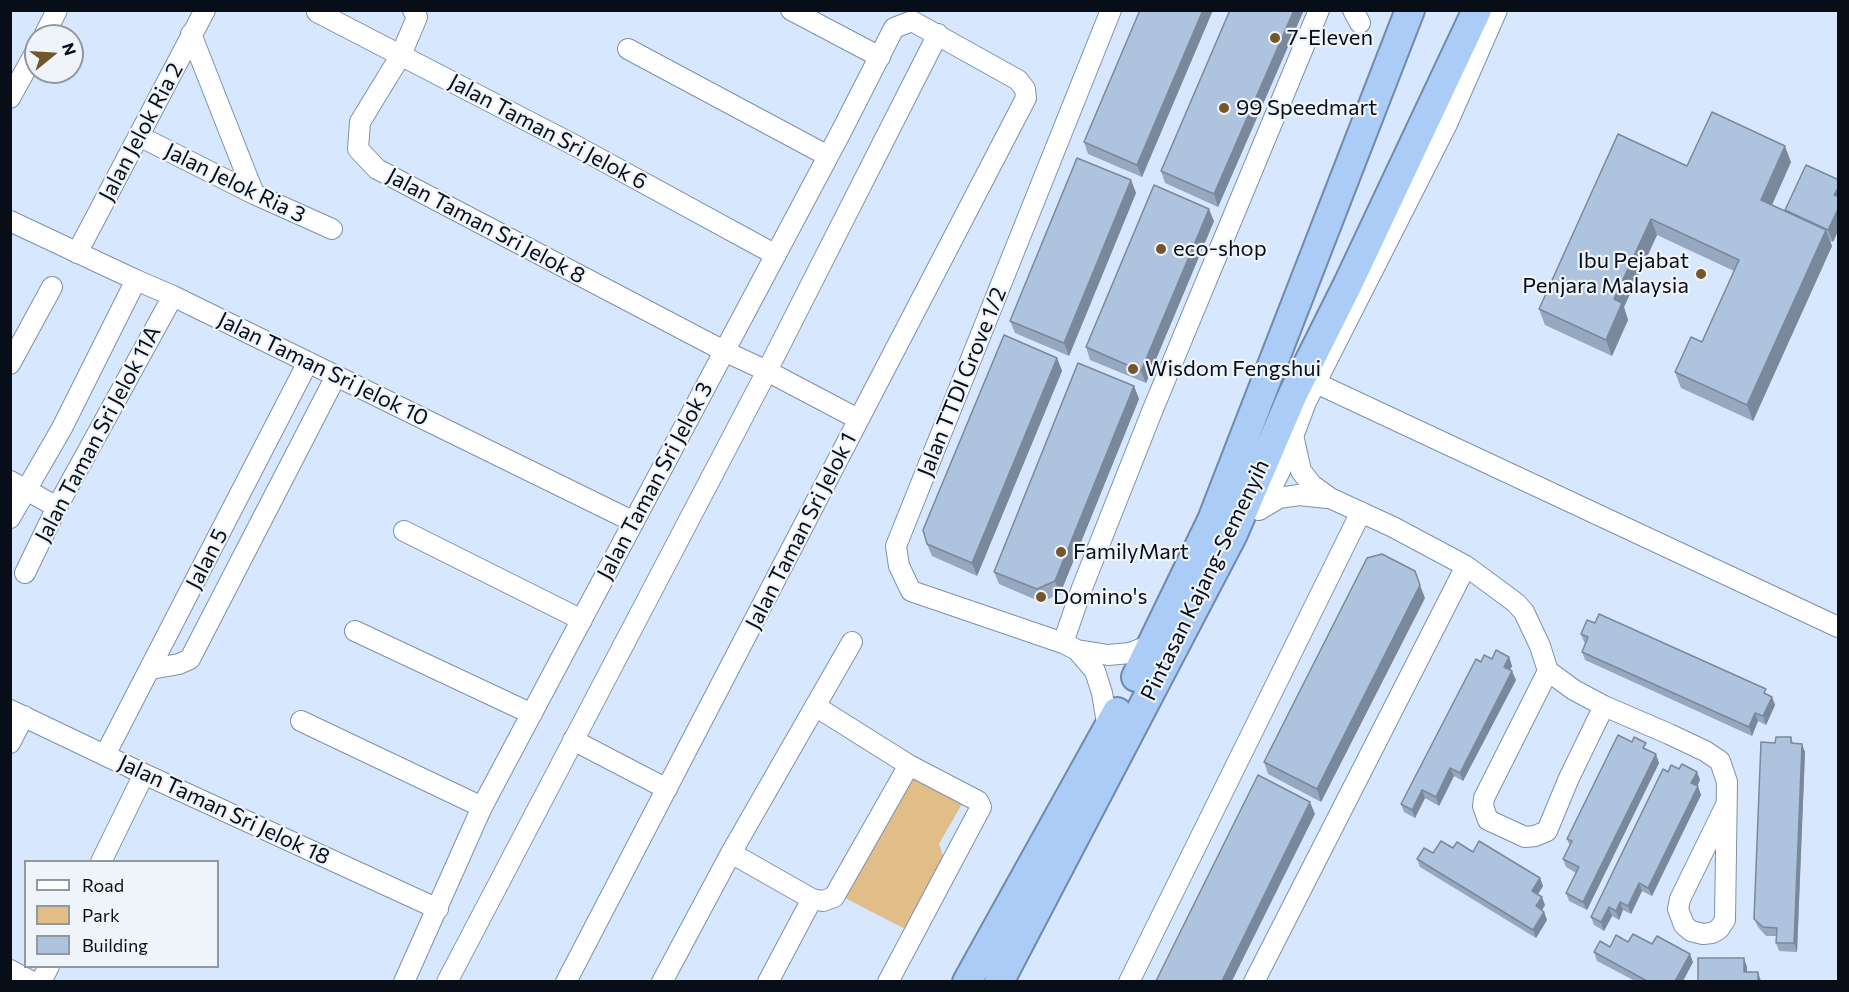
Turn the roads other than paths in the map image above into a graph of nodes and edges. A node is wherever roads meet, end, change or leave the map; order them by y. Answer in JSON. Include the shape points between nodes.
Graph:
{"nodes":[{"id":1,"x":57,"y":10,"type":"edge"},
{"id":2,"x":205,"y":10,"type":"edge"},
{"id":3,"x":413,"y":10,"type":"edge"},
{"id":4,"x":791,"y":10,"type":"edge"},
{"id":5,"x":1111,"y":10,"type":"edge"},
{"id":6,"x":1320,"y":10,"type":"edge"},
{"id":7,"x":1477,"y":10,"type":"edge"},
{"id":8,"x":1497,"y":10,"type":"edge"},
{"id":9,"x":317,"y":12,"type":"dead end"},
{"id":10,"x":1404,"y":17,"type":"edge"},
{"id":11,"x":50,"y":24,"type":"edge"},
{"id":12,"x":191,"y":34,"type":"junction"},
{"id":13,"x":938,"y":34,"type":"junction"},
{"id":14,"x":628,"y":49,"type":"dead end"},
{"id":15,"x":401,"y":55,"type":"junction"},
{"id":16,"x":880,"y":57,"type":"junction"},
{"id":17,"x":24,"y":73,"type":"edge"},
{"id":18,"x":1018,"y":80,"type":"joint"},
{"id":19,"x":10,"y":98,"type":"edge"},
{"id":20,"x":139,"y":136,"type":"junction"},
{"id":21,"x":828,"y":156,"type":"junction"},
{"id":22,"x":254,"y":194,"type":"junction"},
{"id":23,"x":10,"y":221,"type":"edge"},
{"id":24,"x":332,"y":229,"type":"dead end"},
{"id":25,"x":77,"y":253,"type":"junction"},
{"id":26,"x":776,"y":255,"type":"junction"},
{"id":27,"x":136,"y":280,"type":"junction"},
{"id":28,"x":52,"y":287,"type":"dead end"},
{"id":29,"x":173,"y":296,"type":"junction"},
{"id":30,"x":724,"y":351,"type":"junction"},
{"id":31,"x":308,"y":362,"type":"junction"},
{"id":32,"x":10,"y":364,"type":"edge"},
{"id":33,"x":767,"y":371,"type":"junction"},
{"id":34,"x":336,"y":376,"type":"junction"},
{"id":35,"x":1316,"y":383,"type":"junction"},
{"id":36,"x":858,"y":419,"type":"junction"},
{"id":37,"x":1293,"y":435,"type":"junction"},
{"id":38,"x":18,"y":485,"type":"edge"},
{"id":39,"x":1330,"y":498,"type":"junction"},
{"id":40,"x":1263,"y":506,"type":"junction"},
{"id":41,"x":57,"y":507,"type":"junction"},
{"id":42,"x":1361,"y":512,"type":"junction"},
{"id":43,"x":10,"y":518,"type":"edge"},
{"id":44,"x":634,"y":522,"type":"junction"},
{"id":45,"x":404,"y":531,"type":"dead end"},
{"id":46,"x":1233,"y":534,"type":"junction"},
{"id":47,"x":1466,"y":566,"type":"junction"},
{"id":48,"x":25,"y":573,"type":"dead end"},
{"id":49,"x":582,"y":620,"type":"junction"},
{"id":50,"x":1839,"y":627,"type":"edge"},
{"id":51,"x":355,"y":631,"type":"dead end"},
{"id":52,"x":852,"y":642,"type":"dead end"},
{"id":53,"x":1153,"y":644,"type":"junction"},
{"id":54,"x":1070,"y":647,"type":"junction"},
{"id":55,"x":151,"y":669,"type":"junction"},
{"id":56,"x":1548,"y":671,"type":"junction"},
{"id":57,"x":815,"y":705,"type":"junction"},
{"id":58,"x":1604,"y":706,"type":"junction"},
{"id":59,"x":17,"y":713,"type":"edge"},
{"id":60,"x":532,"y":714,"type":"junction"},
{"id":61,"x":301,"y":721,"type":"dead end"},
{"id":62,"x":1108,"y":729,"type":"junction"},
{"id":63,"x":573,"y":740,"type":"junction"},
{"id":64,"x":10,"y":743,"type":"edge"},
{"id":65,"x":105,"y":755,"type":"junction"},
{"id":66,"x":909,"y":765,"type":"junction"},
{"id":67,"x":144,"y":774,"type":"junction"},
{"id":68,"x":667,"y":789,"type":"junction"},
{"id":69,"x":1726,"y":805,"type":"junction"},
{"id":70,"x":482,"y":807,"type":"junction"},
{"id":71,"x":731,"y":852,"type":"junction"},
{"id":72,"x":101,"y":860,"type":"edge"},
{"id":73,"x":812,"y":899,"type":"junction"},
{"id":74,"x":438,"y":909,"type":"junction"},
{"id":75,"x":1020,"y":940,"type":"junction"},
{"id":76,"x":10,"y":970,"type":"edge"},
{"id":77,"x":33,"y":981,"type":"edge"},
{"id":78,"x":404,"y":981,"type":"edge"},
{"id":79,"x":447,"y":981,"type":"edge"},
{"id":80,"x":566,"y":981,"type":"edge"},
{"id":81,"x":662,"y":981,"type":"edge"},
{"id":82,"x":768,"y":981,"type":"edge"},
{"id":83,"x":888,"y":981,"type":"edge"},
{"id":84,"x":966,"y":981,"type":"edge"},
{"id":85,"x":999,"y":981,"type":"edge"},
{"id":86,"x":1017,"y":981,"type":"edge"},
{"id":87,"x":1129,"y":981,"type":"edge"},
{"id":88,"x":1254,"y":981,"type":"edge"}],
"edges":[{"from":1,"to":11,"type":"street"},
{"from":2,"to":12,"type":"street","name":"Jalan Jelok Ria 2"},
{"from":3,"to":15,"type":"street","name":"Jalan Taman Sri Jelok 8","via":[[417,17]]},
{"from":4,"to":16,"type":"street"},
{"from":5,"to":54,"type":"street","name":"Jalan TTDI Grove 1/2","via":[[896,546],[899,566],[911,591]]},
{"from":6,"to":54,"type":"street","via":[[1082,588]]},
{"from":7,"to":46,"type":"highway","name":"Pintasan Kajang-Semenyih","via":[[1293,394]]},
{"from":8,"to":35,"type":"street","via":[[1448,124]]},
{"from":9,"to":15,"type":"street","name":"Jalan Taman Sri Jelok 6"},
{"from":10,"to":53,"type":"highway","name":"Pintasan Kajang-Semenyih","via":[[1212,520]]},
{"from":12,"to":20,"type":"street","name":"Jalan Jelok Ria 2"},
{"from":12,"to":22,"type":"street"},
{"from":13,"to":16,"type":"street","name":"Jalan Taman Sri Jelok 3","via":[[912,21],[894,28]]},
{"from":13,"to":18,"type":"street","name":"Jalan Taman Sri Jelok 3"},
{"from":13,"to":33,"type":"street","name":"Jalan Taman Sri Jelok 3"},
{"from":14,"to":21,"type":"street"},
{"from":15,"to":26,"type":"street","name":"Jalan Taman Sri Jelok 6"},
{"from":15,"to":30,"type":"street","name":"Jalan Taman Sri Jelok 8","via":[[360,123],[358,149],[378,169]]},
{"from":16,"to":21,"type":"street","name":"Jalan Taman Sri Jelok 3"},
{"from":17,"to":19,"type":"street"},
{"from":18,"to":36,"type":"street","name":"Jalan Taman Sri Jelok 1","via":[[1025,88],[1026,98]]},
{"from":20,"to":22,"type":"street","name":"Jalan Jelok Ria 3"},
{"from":20,"to":25,"type":"street","name":"Jalan Jelok Ria 2"},
{"from":21,"to":26,"type":"street","name":"Jalan Taman Sri Jelok 3"},
{"from":22,"to":24,"type":"street","name":"Jalan Jelok Ria 3"},
{"from":23,"to":25,"type":"street","name":"Jalan Taman Sri Jelok 10"},
{"from":25,"to":27,"type":"street","name":"Jalan Taman Sri Jelok 10"},
{"from":26,"to":30,"type":"street","name":"Jalan Taman Sri Jelok 3"},
{"from":27,"to":29,"type":"street","name":"Jalan Taman Sri Jelok 10"},
{"from":27,"to":38,"type":"street","via":[[62,428]]},
{"from":28,"to":32,"type":"street"},
{"from":29,"to":31,"type":"street","name":"Jalan Taman Sri Jelok 10"},
{"from":29,"to":41,"type":"street","name":"Jalan Taman Sri Jelok 11A"},
{"from":30,"to":33,"type":"street","name":"Jalan Taman Sri Jelok 8"},
{"from":30,"to":44,"type":"street","name":"Jalan Taman Sri Jelok 3"},
{"from":31,"to":34,"type":"street","name":"Jalan Taman Sri Jelok 10"},
{"from":31,"to":55,"type":"street","name":"Jalan 5"},
{"from":33,"to":36,"type":"street","name":"Jalan Taman Sri Jelok 8"},
{"from":33,"to":63,"type":"street","name":"Jalan Taman Sri Jelok 3"},
{"from":34,"to":44,"type":"street","name":"Jalan Taman Sri Jelok 10"},
{"from":34,"to":55,"type":"street","via":[[190,659]]},
{"from":35,"to":37,"type":"street"},
{"from":35,"to":50,"type":"street"},
{"from":36,"to":68,"type":"street","name":"Jalan Taman Sri Jelok 1"},
{"from":37,"to":39,"type":"street","via":[[1301,471]]},
{"from":37,"to":40,"type":"street"},
{"from":38,"to":41,"type":"street"},
{"from":38,"to":43,"type":"street"},
{"from":39,"to":40,"type":"street","via":[[1299,495]]},
{"from":39,"to":42,"type":"street"},
{"from":40,"to":46,"type":"street"},
{"from":41,"to":48,"type":"street","name":"Jalan Taman Sri Jelok 11A"},
{"from":42,"to":47,"type":"street"},
{"from":42,"to":87,"type":"street"},
{"from":44,"to":49,"type":"street","name":"Jalan Taman Sri Jelok 3"},
{"from":45,"to":49,"type":"street"},
{"from":46,"to":75,"type":"highway","name":"Pintasan Kajang-Semenyih"},
{"from":47,"to":56,"type":"street","via":[[1524,612]]},
{"from":47,"to":88,"type":"street"},
{"from":49,"to":60,"type":"street","name":"Jalan Taman Sri Jelok 3"},
{"from":51,"to":60,"type":"street"},
{"from":52,"to":57,"type":"street"},
{"from":53,"to":54,"type":"street","via":[[1130,653],[1108,655]]},
{"from":53,"to":62,"type":"highway","name":"Pintasan Kajang-Semenyih"},
{"from":54,"to":62,"type":"street","via":[[1095,671]]},
{"from":55,"to":65,"type":"street","name":"Jalan 5"},
{"from":56,"to":58,"type":"street"},
{"from":56,"to":58,"type":"street","via":[[1484,798],[1488,820],[1525,837],[1547,831]]},
{"from":57,"to":66,"type":"street"},
{"from":57,"to":71,"type":"street"},
{"from":58,"to":69,"type":"street","via":[[1720,761],[1726,782]]},
{"from":59,"to":64,"type":"street"},
{"from":59,"to":65,"type":"street","name":"Jalan Taman Sri Jelok 18"},
{"from":60,"to":70,"type":"street","name":"Jalan Taman Sri Jelok 3"},
{"from":61,"to":70,"type":"street"},
{"from":62,"to":84,"type":"highway","name":"Pintasan Kajang-Semenyih"},
{"from":63,"to":68,"type":"street"},
{"from":63,"to":79,"type":"street","name":"Jalan Taman Sri Jelok 3"},
{"from":65,"to":67,"type":"street","name":"Jalan Taman Sri Jelok 18"},
{"from":66,"to":73,"type":"street","via":[[834,897]]},
{"from":66,"to":83,"type":"street","via":[[978,801],[981,807]]},
{"from":67,"to":72,"type":"street"},
{"from":67,"to":74,"type":"street","name":"Jalan Taman Sri Jelok 18"},
{"from":68,"to":80,"type":"street","name":"Jalan Taman Sri Jelok 1"},
{"from":69,"to":69,"type":"street","via":[[1725,920],[1719,929],[1703,934],[1684,925],[1678,909]]},
{"from":70,"to":74,"type":"street","name":"Jalan Taman Sri Jelok 3"},
{"from":71,"to":73,"type":"street"},
{"from":71,"to":81,"type":"street"},
{"from":73,"to":82,"type":"street"},
{"from":74,"to":78,"type":"street","name":"Jalan Taman Sri Jelok 3"},
{"from":75,"to":85,"type":"highway","name":"Pintasan Kajang-Semenyih"},
{"from":75,"to":86,"type":"street"},
{"from":76,"to":77,"type":"street"}]}
